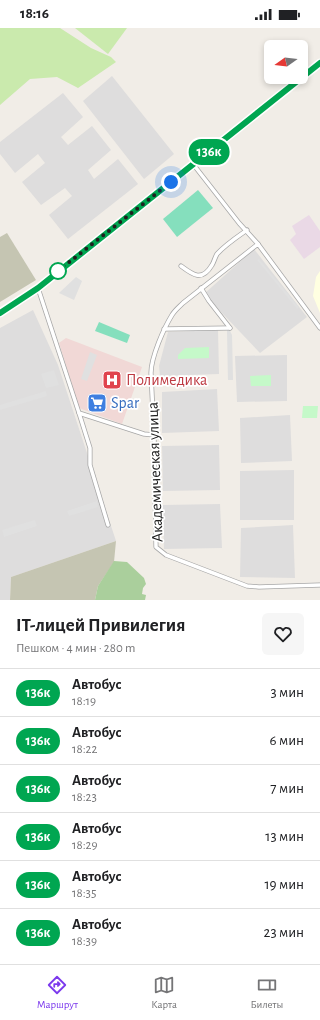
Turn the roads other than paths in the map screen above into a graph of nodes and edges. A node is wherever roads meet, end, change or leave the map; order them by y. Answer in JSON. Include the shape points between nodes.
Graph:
{"nodes":[{"id":1,"x":320,"y":63,"type":"edge"},
{"id":2,"x":193,"y":164,"type":"junction"},
{"id":3,"x":247,"y":230,"type":"junction"},
{"id":4,"x":258,"y":244,"type":"junction"},
{"id":5,"x":181,"y":266,"type":"dead end"},
{"id":6,"x":38,"y":288,"type":"junction"},
{"id":7,"x":201,"y":288,"type":"junction"},
{"id":8,"x":0,"y":313,"type":"edge"},
{"id":9,"x":320,"y":328,"type":"edge"},
{"id":10,"x":164,"y":329,"type":"junction"},
{"id":11,"x":79,"y":413,"type":"junction"},
{"id":12,"x":154,"y":435,"type":"junction"},
{"id":13,"x":108,"y":525,"type":"dead end"},
{"id":14,"x":320,"y":585,"type":"edge"}],
"edges":[{"from":1,"to":2,"type":"street"},
{"from":2,"to":3,"type":"street"},
{"from":2,"to":6,"type":"street"},
{"from":3,"to":4,"type":"street"},
{"from":3,"to":5,"type":"street","via":[[217,254],[204,273],[193,275]]},
{"from":4,"to":7,"type":"street","name":"Академическая улица"},
{"from":4,"to":9,"type":"street"},
{"from":6,"to":8,"type":"street"},
{"from":6,"to":11,"type":"street"},
{"from":7,"to":10,"type":"street","name":"Академическая улица","via":[[183,303]]},
{"from":7,"to":10,"type":"street","via":[[230,328]]},
{"from":10,"to":12,"type":"street","name":"Академическая улица","via":[[151,368]]},
{"from":11,"to":12,"type":"street"},
{"from":11,"to":13,"type":"street","via":[[90,448],[90,465]]},
{"from":12,"to":14,"type":"street","name":"Академическая улица","via":[[156,547],[166,555],[247,586]]}]}
